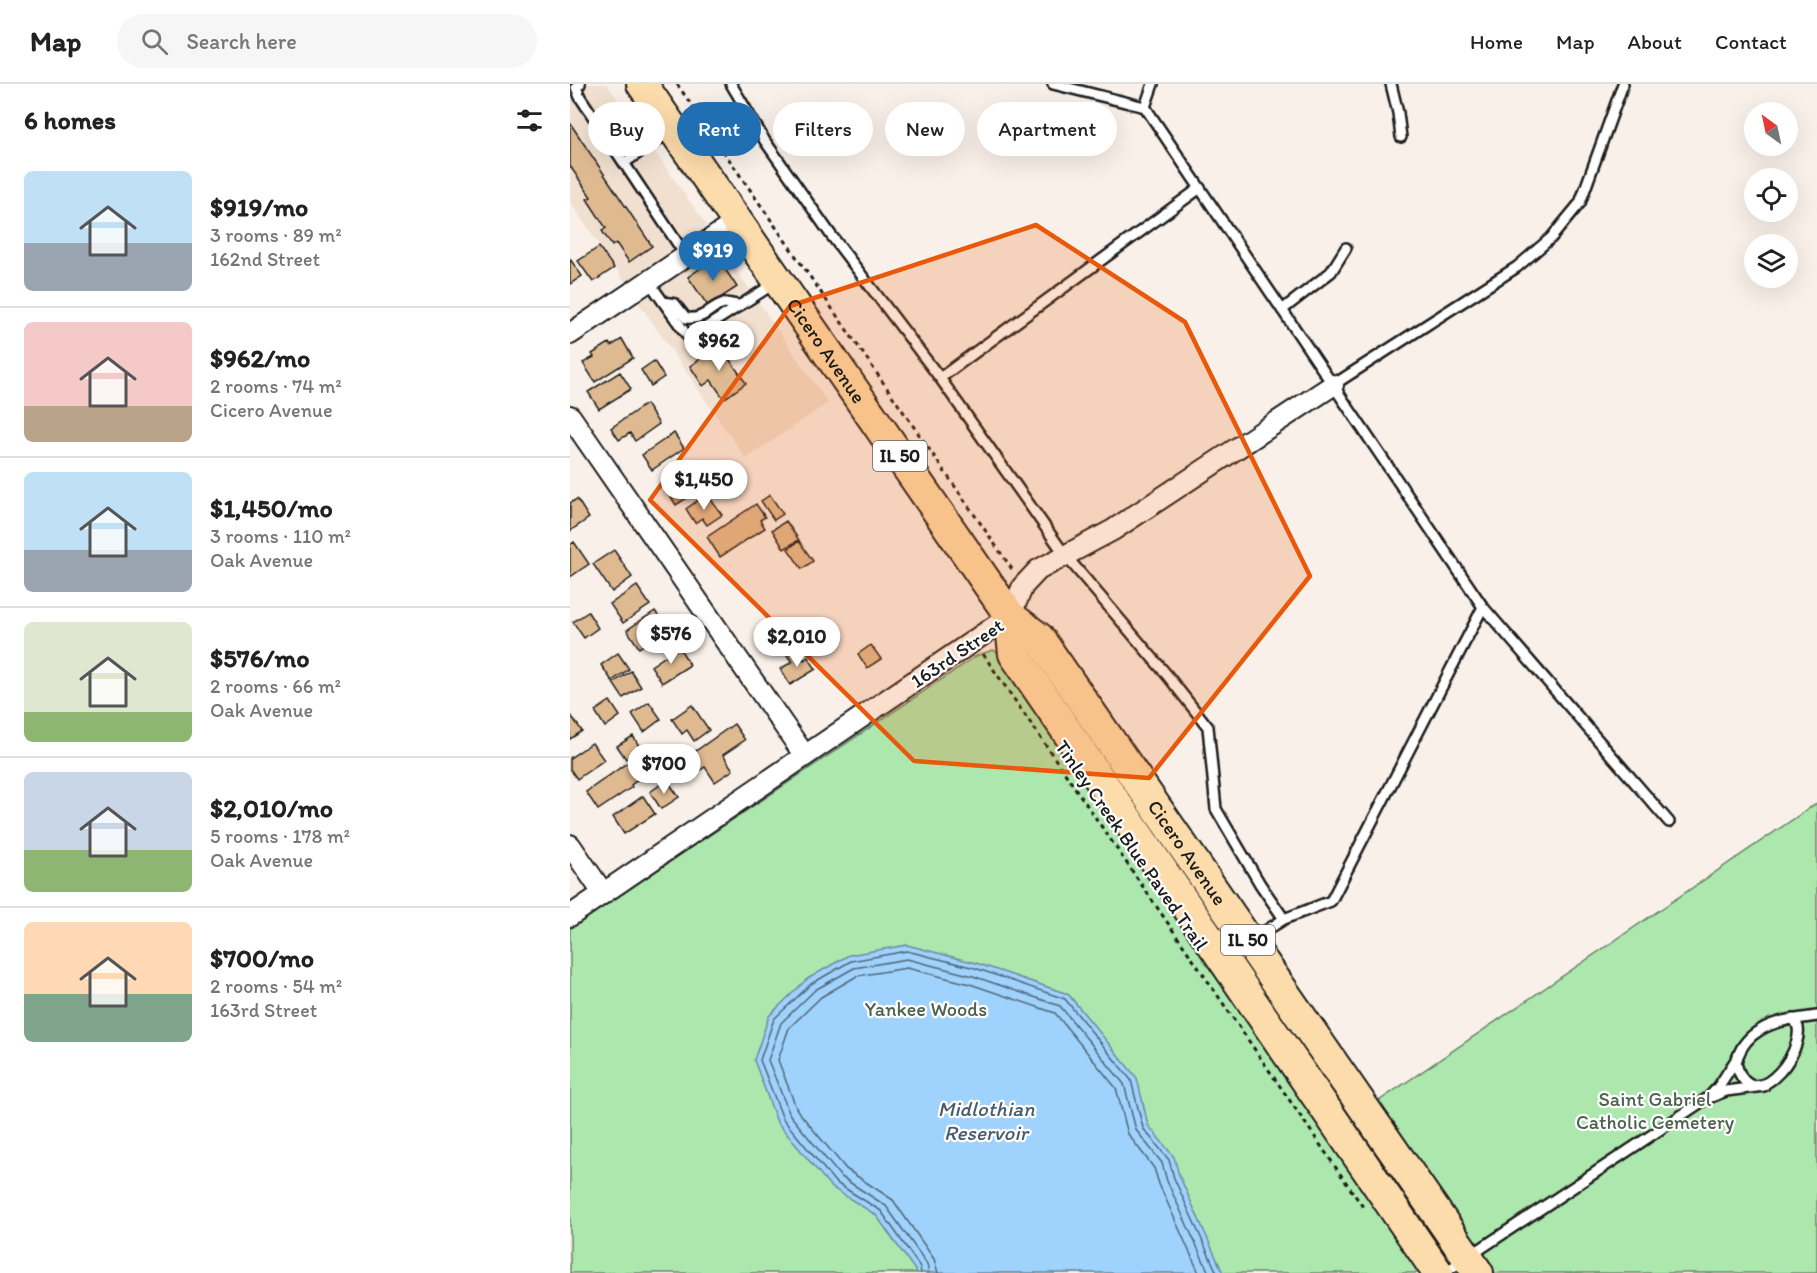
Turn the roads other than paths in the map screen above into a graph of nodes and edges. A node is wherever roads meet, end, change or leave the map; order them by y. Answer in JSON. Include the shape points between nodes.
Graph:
{"nodes":[{"id":1,"x":580,"y":84,"type":"edge"},
{"id":2,"x":642,"y":84,"type":"edge"},
{"id":3,"x":731,"y":84,"type":"edge"},
{"id":4,"x":1053,"y":84,"type":"edge"},
{"id":5,"x":1153,"y":84,"type":"edge"},
{"id":6,"x":1391,"y":84,"type":"edge"},
{"id":7,"x":1623,"y":84,"type":"edge"},
{"id":8,"x":1145,"y":107,"type":"junction"},
{"id":9,"x":674,"y":129,"type":"junction"},
{"id":10,"x":1401,"y":137,"type":"dead end"},
{"id":11,"x":624,"y":163,"type":"junction"},
{"id":12,"x":1200,"y":189,"type":"junction"},
{"id":13,"x":738,"y":221,"type":"junction"},
{"id":14,"x":1346,"y":248,"type":"dead end"},
{"id":15,"x":686,"y":256,"type":"junction"},
{"id":16,"x":779,"y":280,"type":"junction"},
{"id":17,"x":649,"y":282,"type":"junction"},
{"id":18,"x":663,"y":302,"type":"junction"},
{"id":19,"x":739,"y":305,"type":"junction"},
{"id":20,"x":1282,"y":310,"type":"junction"},
{"id":21,"x":570,"y":334,"type":"edge"},
{"id":22,"x":940,"y":378,"type":"junction"},
{"id":23,"x":1333,"y":385,"type":"junction"},
{"id":24,"x":570,"y":416,"type":"edge"},
{"id":25,"x":1065,"y":555,"type":"junction"},
{"id":26,"x":1483,"y":607,"type":"junction"},
{"id":27,"x":1010,"y":616,"type":"junction"},
{"id":28,"x":805,"y":756,"type":"junction"},
{"id":29,"x":1669,"y":822,"type":"dead end"},
{"id":30,"x":570,"y":844,"type":"edge"},
{"id":31,"x":603,"y":893,"type":"junction"},
{"id":32,"x":570,"y":916,"type":"edge"},
{"id":33,"x":1284,"y":919,"type":"junction"},
{"id":34,"x":1249,"y":941,"type":"junction"},
{"id":35,"x":1223,"y":957,"type":"junction"},
{"id":36,"x":1817,"y":1016,"type":"edge"},
{"id":37,"x":1793,"y":1019,"type":"junction"},
{"id":38,"x":1808,"y":1027,"type":"dead end"},
{"id":39,"x":1737,"y":1058,"type":"junction"},
{"id":40,"x":1786,"y":1079,"type":"dead end"},
{"id":41,"x":1764,"y":1086,"type":"junction"},
{"id":42,"x":1706,"y":1099,"type":"junction"},
{"id":43,"x":1463,"y":1268,"type":"edge"},
{"id":44,"x":1438,"y":1273,"type":"edge"}],
"edges":[{"from":1,"to":11,"type":"lane","via":[[576,87],[580,97]]},
{"from":2,"to":9,"type":"main road","name":"Cicero Avenue","number":"IL 50"},
{"from":3,"to":22,"type":"lane","via":[[831,236]]},
{"from":4,"to":8,"type":"lane"},
{"from":5,"to":8,"type":"lane"},
{"from":6,"to":10,"type":"lane"},
{"from":7,"to":23,"type":"lane","via":[[1580,203],[1551,238],[1517,267]]},
{"from":8,"to":12,"type":"lane"},
{"from":9,"to":11,"type":"lane"},
{"from":9,"to":13,"type":"main road","name":"Cicero Avenue","number":"IL 50"},
{"from":11,"to":15,"type":"lane"},
{"from":12,"to":20,"type":"lane"},
{"from":12,"to":22,"type":"lane"},
{"from":13,"to":15,"type":"street"},
{"from":13,"to":16,"type":"main road","name":"Cicero Avenue","number":"IL 50"},
{"from":14,"to":20,"type":"lane","via":[[1330,272]]},
{"from":15,"to":17,"type":"street"},
{"from":16,"to":19,"type":"lane"},
{"from":16,"to":27,"type":"main road","name":"Cicero Avenue","number":"IL 50"},
{"from":17,"to":18,"type":"lane"},
{"from":17,"to":21,"type":"street"},
{"from":18,"to":19,"type":"lane","via":[[675,304],[686,318],[693,319],[724,303]]},
{"from":18,"to":19,"type":"lane","via":[[688,338]]},
{"from":20,"to":23,"type":"lane"},
{"from":22,"to":25,"type":"lane"},
{"from":23,"to":25,"type":"street","name":"163rd Street","via":[[1113,530]]},
{"from":23,"to":26,"type":"lane"},
{"from":24,"to":28,"type":"street"},
{"from":25,"to":27,"type":"street","name":"163rd Street","via":[[1038,570],[1023,586]]},
{"from":25,"to":33,"type":"lane","via":[[1208,727],[1216,809]]},
{"from":26,"to":29,"type":"lane"},
{"from":26,"to":33,"type":"lane","via":[[1331,902]]},
{"from":27,"to":28,"type":"street","name":"163rd Street"},
{"from":27,"to":34,"type":"main road","name":"Cicero Avenue","number":"IL 50","via":[[1039,638]]},
{"from":27,"to":35,"type":"main road","name":"Cicero Avenue","number":"IL 50","via":[[1014,654]]},
{"from":28,"to":31,"type":"street","name":"163rd Street"},
{"from":30,"to":31,"type":"street"},
{"from":31,"to":32,"type":"street","name":"163rd Street"},
{"from":33,"to":34,"type":"lane"},
{"from":34,"to":35,"type":"lane"},
{"from":34,"to":43,"type":"main road","name":"Cicero Avenue","number":"IL 50"},
{"from":35,"to":44,"type":"main road","name":"Cicero Avenue","number":"IL 50"},
{"from":36,"to":37,"type":"lane"},
{"from":37,"to":38,"type":"lane"},
{"from":37,"to":39,"type":"lane","via":[[1758,1031],[1740,1049]]},
{"from":39,"to":41,"type":"lane","via":[[1737,1070],[1743,1078]]},
{"from":39,"to":42,"type":"lane"},
{"from":40,"to":41,"type":"lane"},
{"from":41,"to":42,"type":"lane","via":[[1726,1091]]},
{"from":42,"to":43,"type":"lane"}]}
